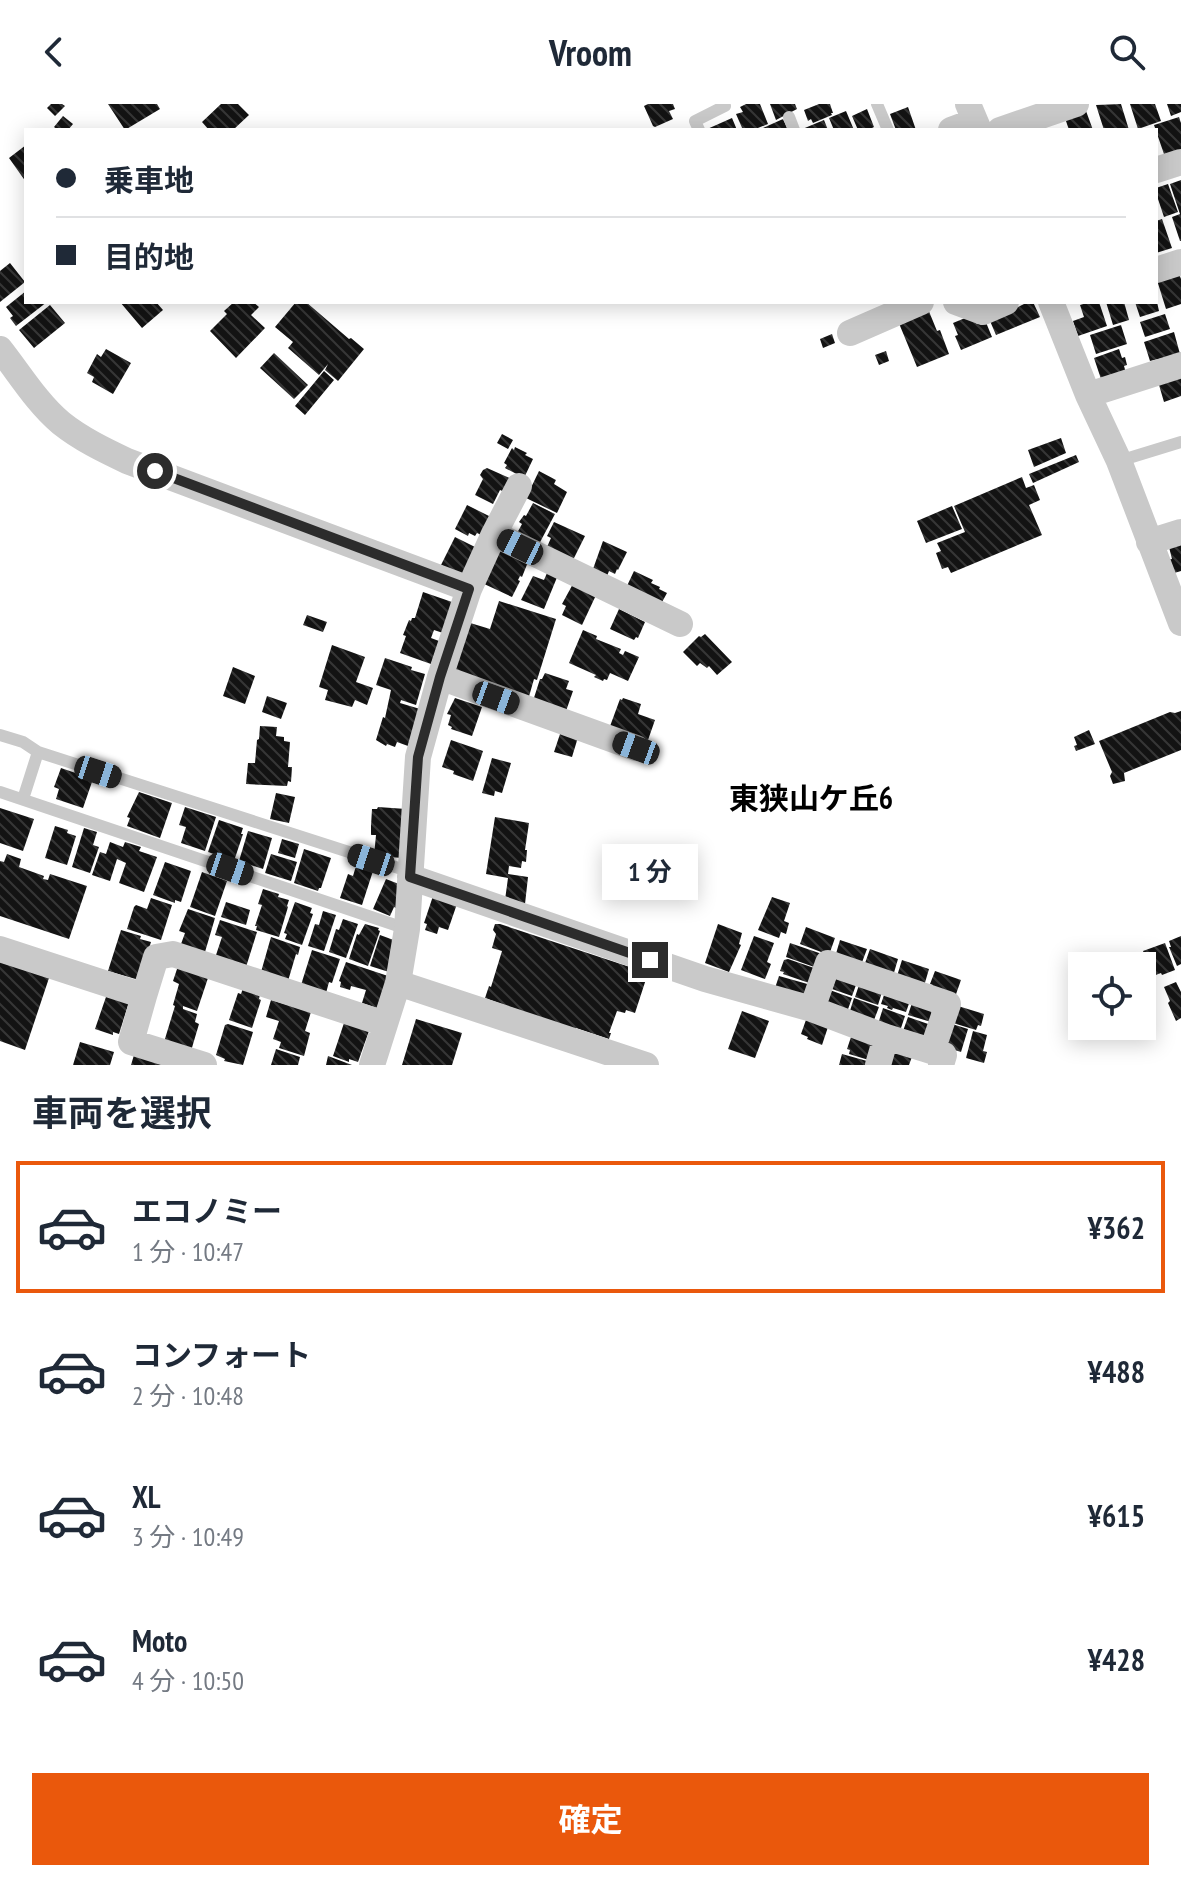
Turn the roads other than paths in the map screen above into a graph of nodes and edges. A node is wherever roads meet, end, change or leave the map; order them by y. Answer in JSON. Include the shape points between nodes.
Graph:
{"nodes":[{"id":1,"x":877,"y":104,"type":"edge"},
{"id":2,"x":1076,"y":104,"type":"edge"},
{"id":3,"x":725,"y":106,"type":"dead end"},
{"id":4,"x":789,"y":117,"type":"dead end"},
{"id":5,"x":698,"y":128,"type":"edge"},
{"id":6,"x":793,"y":128,"type":"edge"},
{"id":7,"x":887,"y":128,"type":"edge"},
{"id":8,"x":1006,"y":128,"type":"edge"},
{"id":9,"x":1181,"y":162,"type":"edge"},
{"id":10,"x":1158,"y":169,"type":"edge"},
{"id":11,"x":1181,"y":262,"type":"edge"},
{"id":12,"x":1158,"y":269,"type":"edge"},
{"id":13,"x":916,"y":304,"type":"edge"},
{"id":14,"x":961,"y":304,"type":"edge"},
{"id":15,"x":1001,"y":304,"type":"edge"},
{"id":16,"x":1052,"y":304,"type":"edge"},
{"id":17,"x":850,"y":333,"type":"dead end"},
{"id":18,"x":0,"y":349,"type":"edge"},
{"id":19,"x":1181,"y":365,"type":"edge"},
{"id":20,"x":1088,"y":395,"type":"junction"},
{"id":21,"x":1181,"y":442,"type":"edge"},
{"id":22,"x":1119,"y":461,"type":"junction"},
{"id":23,"x":519,"y":486,"type":"dead end"},
{"id":24,"x":1181,"y":532,"type":"edge"},
{"id":25,"x":494,"y":534,"type":"junction"},
{"id":26,"x":1149,"y":542,"type":"junction"},
{"id":27,"x":469,"y":589,"type":"junction"},
{"id":28,"x":1180,"y":616,"type":"edge"},
{"id":29,"x":680,"y":624,"type":"dead end"},
{"id":30,"x":440,"y":677,"type":"junction"},
{"id":31,"x":0,"y":735,"type":"edge"},
{"id":32,"x":636,"y":748,"type":"dead end"},
{"id":33,"x":38,"y":752,"type":"junction"},
{"id":34,"x":0,"y":792,"type":"edge"},
{"id":35,"x":23,"y":799,"type":"junction"},
{"id":36,"x":411,"y":875,"type":"junction"},
{"id":37,"x":407,"y":929,"type":"junction"},
{"id":38,"x":0,"y":949,"type":"edge"},
{"id":39,"x":398,"y":983,"type":"junction"},
{"id":40,"x":144,"y":996,"type":"junction"},
{"id":41,"x":812,"y":1009,"type":"junction"},
{"id":42,"x":385,"y":1024,"type":"junction"},
{"id":43,"x":886,"y":1037,"type":"junction"},
{"id":44,"x":936,"y":1058,"type":"edge"},
{"id":45,"x":204,"y":1065,"type":"edge"},
{"id":46,"x":372,"y":1065,"type":"edge"},
{"id":47,"x":646,"y":1065,"type":"edge"},
{"id":48,"x":878,"y":1065,"type":"edge"}],
"edges":[{"from":1,"to":7,"type":"lane"},
{"from":2,"to":8,"type":"street"},
{"from":3,"to":5,"type":"lane","via":[[695,121]]},
{"from":4,"to":6,"type":"lane"},
{"from":9,"to":10,"type":"street"},
{"from":11,"to":12,"type":"street"},
{"from":13,"to":17,"type":"street"},
{"from":14,"to":15,"type":"street","via":[[983,312]]},
{"from":16,"to":20,"type":"street"},
{"from":18,"to":27,"type":"street","via":[[59,422],[96,446]]},
{"from":19,"to":20,"type":"street"},
{"from":20,"to":22,"type":"street"},
{"from":21,"to":22,"type":"lane"},
{"from":22,"to":26,"type":"street"},
{"from":23,"to":25,"type":"street"},
{"from":24,"to":26,"type":"street"},
{"from":25,"to":27,"type":"street"},
{"from":25,"to":29,"type":"street"},
{"from":26,"to":28,"type":"street"},
{"from":27,"to":30,"type":"street"},
{"from":30,"to":32,"type":"street"},
{"from":30,"to":36,"type":"street","via":[[418,757]]},
{"from":31,"to":33,"type":"lane"},
{"from":33,"to":35,"type":"lane"},
{"from":33,"to":36,"type":"lane"},
{"from":34,"to":35,"type":"lane"},
{"from":35,"to":37,"type":"lane"},
{"from":36,"to":37,"type":"street"},
{"from":36,"to":41,"type":"street","via":[[705,979]]},
{"from":37,"to":39,"type":"street"},
{"from":38,"to":40,"type":"street"},
{"from":39,"to":42,"type":"street"},
{"from":39,"to":47,"type":"street"},
{"from":40,"to":42,"type":"street","via":[[156,957],[173,954]]},
{"from":40,"to":45,"type":"street","via":[[131,1042]]},
{"from":41,"to":43,"type":"street"},
{"from":41,"to":44,"type":"street","via":[[828,963],[948,1004]]},
{"from":42,"to":46,"type":"street"},
{"from":43,"to":44,"type":"street"},
{"from":43,"to":48,"type":"street"}]}
